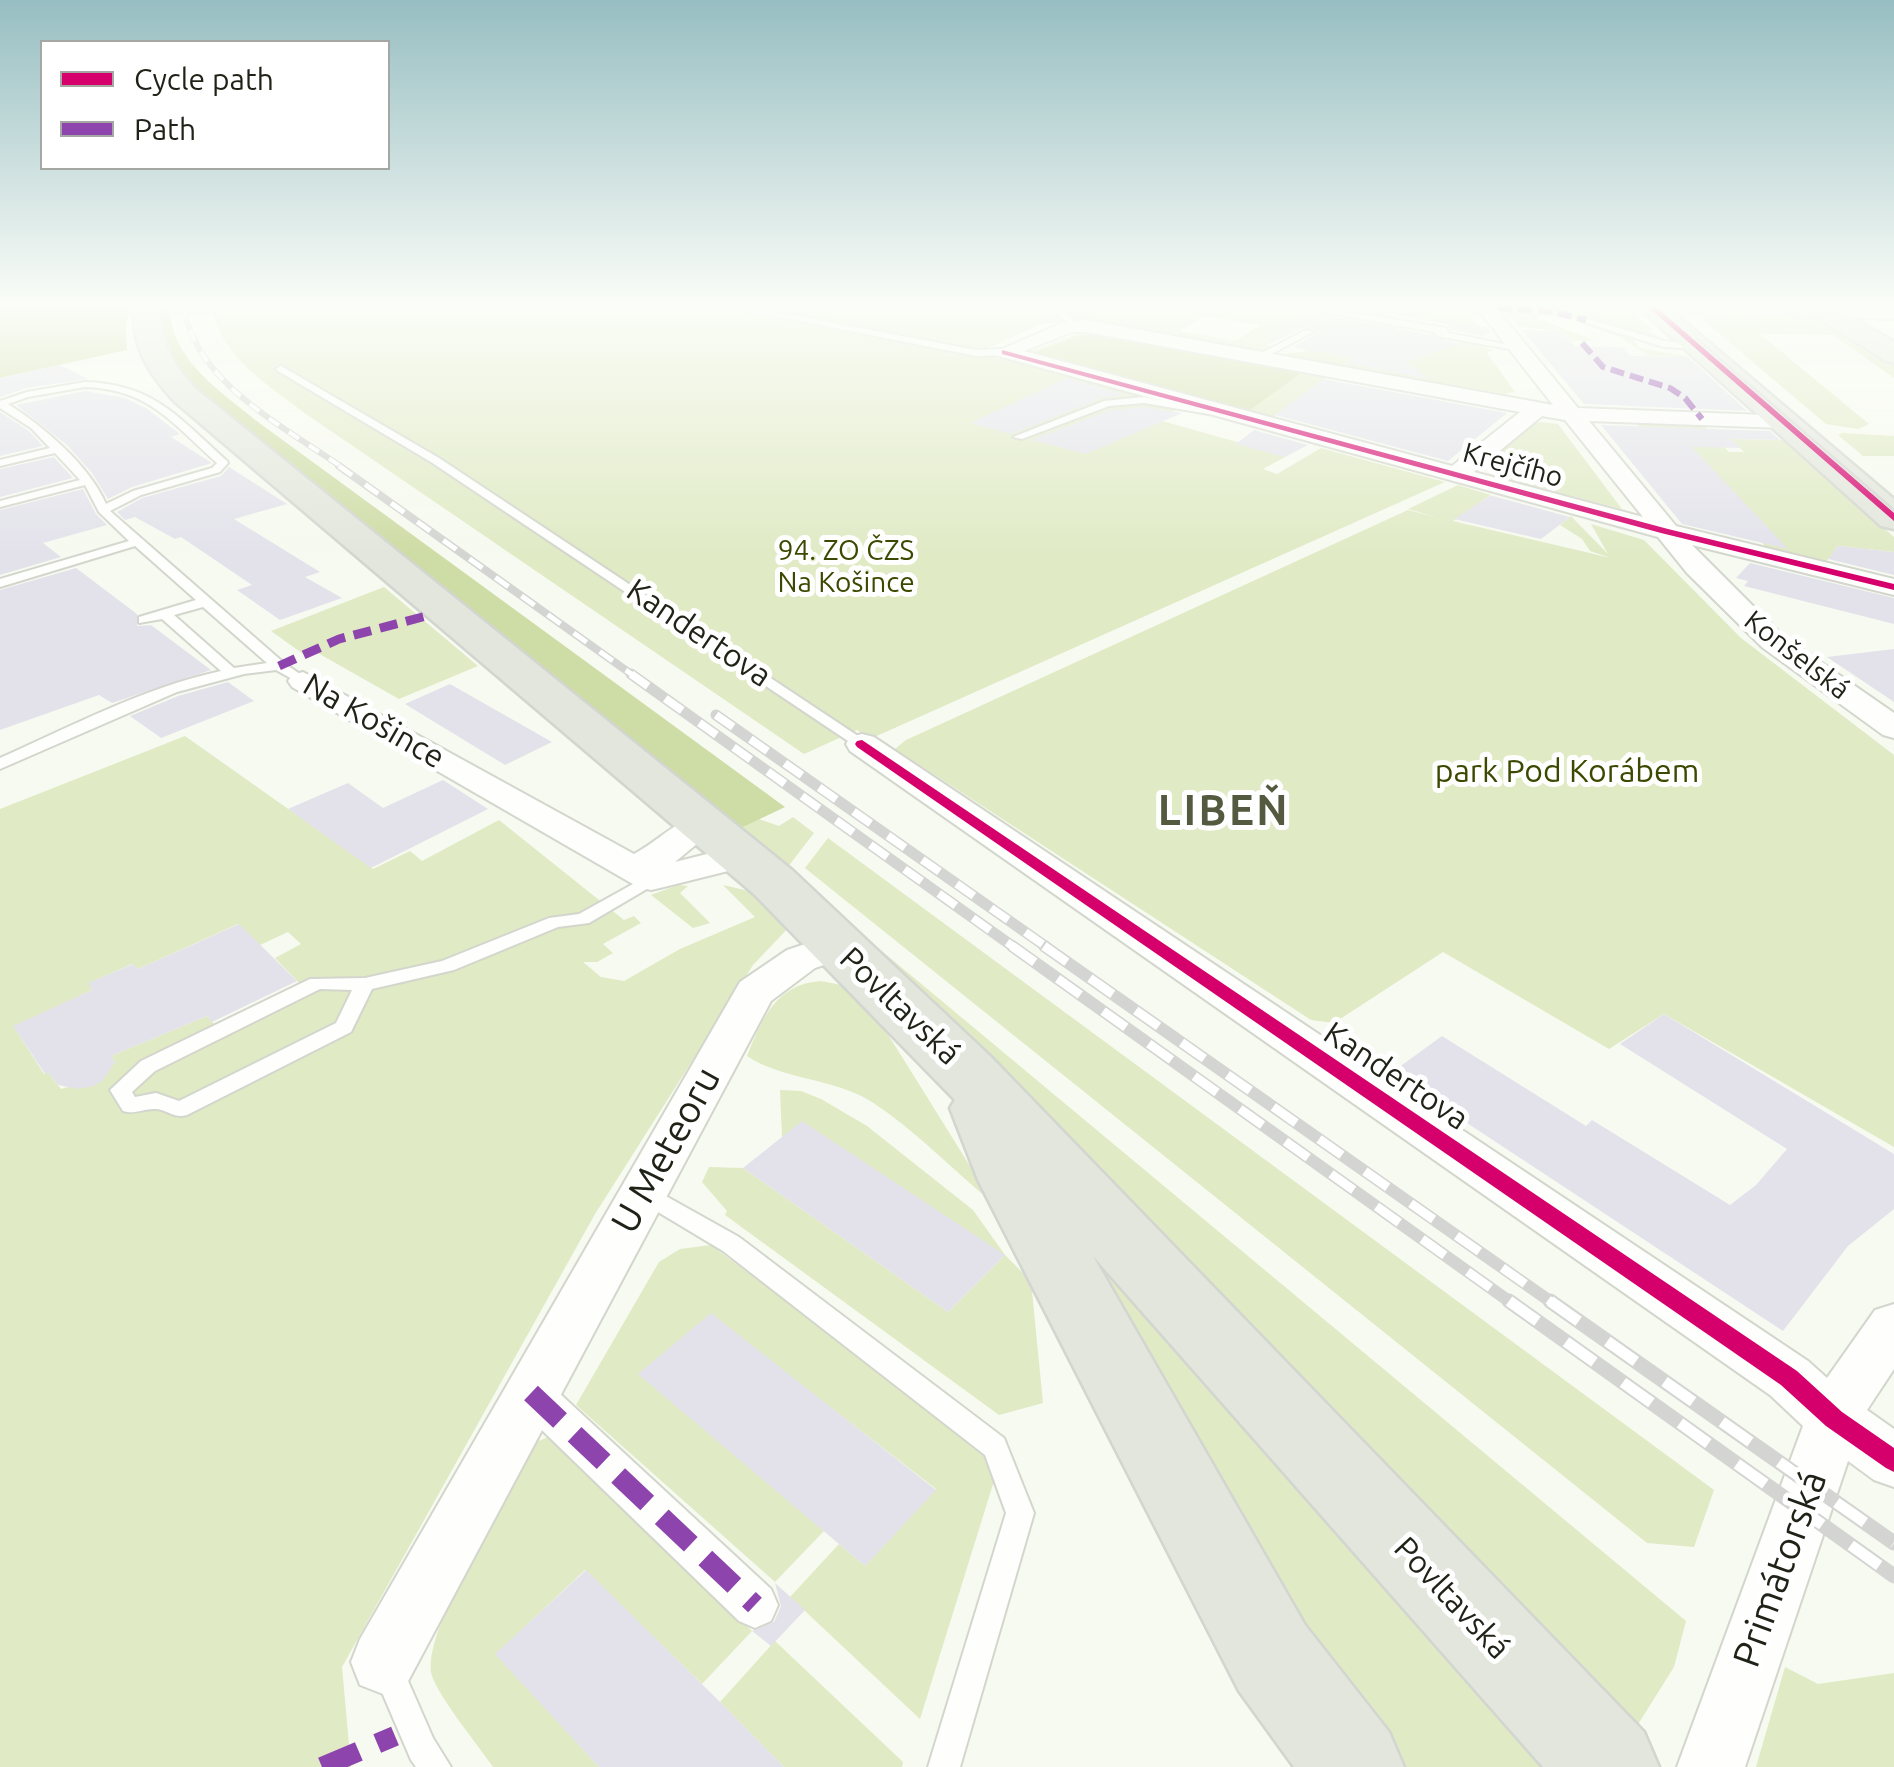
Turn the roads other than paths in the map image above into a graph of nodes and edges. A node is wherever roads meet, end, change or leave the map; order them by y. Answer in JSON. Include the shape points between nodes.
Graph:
{"nodes":[{"id":1,"x":57,"y":389,"type":"edge"},
{"id":2,"x":128,"y":389,"type":"edge"},
{"id":3,"x":181,"y":389,"type":"edge"},
{"id":4,"x":316,"y":389,"type":"edge"},
{"id":5,"x":1141,"y":389,"type":"edge"},
{"id":6,"x":1430,"y":389,"type":"edge"},
{"id":7,"x":1549,"y":389,"type":"edge"},
{"id":8,"x":1746,"y":389,"type":"edge"},
{"id":9,"x":1538,"y":409,"type":"junction"},
{"id":10,"x":1568,"y":414,"type":"junction"},
{"id":11,"x":1234,"y":415,"type":"junction"},
{"id":12,"x":1783,"y":422,"type":"junction"},
{"id":13,"x":1018,"y":437,"type":"dead end"},
{"id":14,"x":56,"y":450,"type":"junction"},
{"id":15,"x":0,"y":463,"type":"edge"},
{"id":16,"x":1454,"y":476,"type":"junction"},
{"id":17,"x":88,"y":481,"type":"junction"},
{"id":18,"x":0,"y":504,"type":"edge"},
{"id":19,"x":103,"y":510,"type":"junction"},
{"id":20,"x":1894,"y":518,"type":"edge"},
{"id":21,"x":1664,"y":532,"type":"junction"},
{"id":22,"x":137,"y":542,"type":"junction"},
{"id":23,"x":0,"y":583,"type":"edge"},
{"id":24,"x":1894,"y":587,"type":"edge"},
{"id":25,"x":206,"y":602,"type":"junction"},
{"id":26,"x":164,"y":614,"type":"junction"},
{"id":27,"x":144,"y":620,"type":"dead end"},
{"id":28,"x":232,"y":673,"type":"junction"},
{"id":29,"x":291,"y":674,"type":"junction"},
{"id":30,"x":1894,"y":728,"type":"edge"},
{"id":31,"x":862,"y":744,"type":"joint"},
{"id":32,"x":0,"y":764,"type":"edge"},
{"id":33,"x":704,"y":822,"type":"junction"},
{"id":34,"x":743,"y":856,"type":"junction"},
{"id":35,"x":642,"y":875,"type":"junction"},
{"id":36,"x":839,"y":946,"type":"junction"},
{"id":37,"x":365,"y":984,"type":"junction"},
{"id":38,"x":968,"y":1072,"type":"junction"},
{"id":39,"x":641,"y":1191,"type":"junction"},
{"id":40,"x":1894,"y":1326,"type":"edge"},
{"id":41,"x":531,"y":1393,"type":"junction"},
{"id":42,"x":1834,"y":1420,"type":"junction"},
{"id":43,"x":1894,"y":1460,"type":"edge"},
{"id":44,"x":754,"y":1604,"type":"dead end"},
{"id":45,"x":384,"y":1662,"type":"joint"},
{"id":46,"x":436,"y":1767,"type":"edge"},
{"id":47,"x":944,"y":1767,"type":"edge"},
{"id":48,"x":1354,"y":1767,"type":"edge"},
{"id":49,"x":1609,"y":1767,"type":"edge"},
{"id":50,"x":1711,"y":1767,"type":"edge"}],
"edges":[{"from":1,"to":14,"type":"lane","name":"Na Košince","via":[[1,404]]},
{"from":2,"to":19,"type":"lane","name":"Na Košince","via":[[155,402],[223,464]]},
{"from":3,"to":33,"type":"main road","name":"Povltavská"},
{"from":4,"to":31,"type":"lane","name":"Kandertova","via":[[435,460]]},
{"from":5,"to":11,"type":"street","name":"Krejčího"},
{"from":6,"to":9,"type":"street"},
{"from":7,"to":10,"type":"street","name":"Konšelská"},
{"from":8,"to":12,"type":"main road"},
{"from":9,"to":10,"type":"street"},
{"from":9,"to":16,"type":"street"},
{"from":10,"to":12,"type":"street"},
{"from":10,"to":21,"type":"street","name":"Konšelská"},
{"from":11,"to":13,"type":"lane","via":[[1144,400],[1107,402]]},
{"from":11,"to":16,"type":"street","name":"Krejčího"},
{"from":12,"to":20,"type":"main road"},
{"from":14,"to":15,"type":"lane"},
{"from":14,"to":17,"type":"lane","name":"Na Košince"},
{"from":16,"to":21,"type":"street","name":"Krejčího"},
{"from":17,"to":18,"type":"lane"},
{"from":17,"to":19,"type":"lane","name":"Na Košince"},
{"from":19,"to":22,"type":"lane","name":"Na Košince"},
{"from":21,"to":24,"type":"street","name":"Krejčího"},
{"from":21,"to":30,"type":"street","name":"Konšelská","via":[[1772,642]]},
{"from":22,"to":23,"type":"lane"},
{"from":22,"to":25,"type":"lane","name":"Na Košince"},
{"from":25,"to":26,"type":"lane"},
{"from":25,"to":29,"type":"lane","name":"Na Košince"},
{"from":26,"to":27,"type":"lane"},
{"from":26,"to":28,"type":"lane"},
{"from":28,"to":29,"type":"lane"},
{"from":28,"to":32,"type":"lane","via":[[182,686]]},
{"from":29,"to":35,"type":"street","name":"Na Košince"},
{"from":31,"to":42,"type":"street","name":"Kandertova","via":[[1789,1378]]},
{"from":33,"to":34,"type":"main road","name":"Povltavská"},
{"from":33,"to":35,"type":"street"},
{"from":34,"to":35,"type":"street"},
{"from":34,"to":36,"type":"main road","name":"Povltavská"},
{"from":35,"to":37,"type":"lane","via":[[582,919],[556,922],[447,966]]},
{"from":36,"to":38,"type":"main road","name":"Povltavská"},
{"from":36,"to":39,"type":"street","name":"U Meteoru","via":[[801,959],[755,992]]},
{"from":37,"to":37,"type":"lane","via":[[317,983],[148,1066],[120,1090],[130,1106],[156,1101],[180,1110],[344,1027]]},
{"from":38,"to":48,"type":"main road","via":[[1013,1180],[1272,1658]]},
{"from":38,"to":49,"type":"main road","name":"Povltavská"},
{"from":39,"to":41,"type":"street","name":"U Meteoru"},
{"from":39,"to":47,"type":"lane","via":[[731,1244],[995,1446],[1020,1514]]},
{"from":40,"to":42,"type":"street","name":"Primátorská"},
{"from":41,"to":44,"type":"street"},
{"from":41,"to":45,"type":"street","name":"U Meteoru"},
{"from":42,"to":43,"type":"street","name":"Kandertova"},
{"from":42,"to":50,"type":"street","name":"Primátorská"},
{"from":45,"to":46,"type":"lane"}]}
